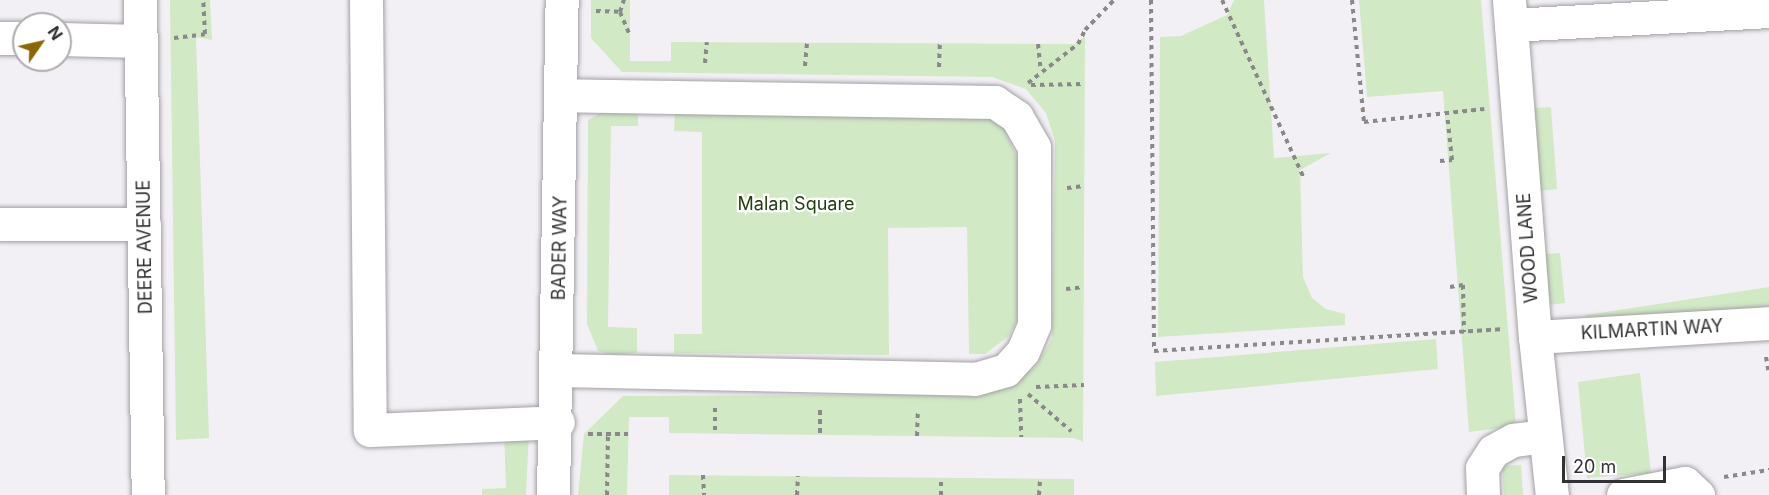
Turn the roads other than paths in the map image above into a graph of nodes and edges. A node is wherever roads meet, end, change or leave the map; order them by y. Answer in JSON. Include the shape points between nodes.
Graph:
{"nodes":[{"id":1,"x":140,"y":0,"type":"edge"},
{"id":2,"x":366,"y":0,"type":"edge"},
{"id":3,"x":562,"y":0,"type":"edge"},
{"id":4,"x":1769,"y":11,"type":"edge"},
{"id":5,"x":1510,"y":13,"type":"edge"},
{"id":6,"x":72,"y":39,"type":"edge"},
{"id":7,"x":141,"y":41,"type":"junction"},
{"id":8,"x":563,"y":95,"type":"junction"},
{"id":9,"x":0,"y":224,"type":"edge"},
{"id":10,"x":144,"y":224,"type":"junction"},
{"id":11,"x":1769,"y":323,"type":"edge"},
{"id":12,"x":1534,"y":332,"type":"junction"},
{"id":13,"x":558,"y":370,"type":"junction"},
{"id":14,"x":558,"y":422,"type":"junction"},
{"id":15,"x":1544,"y":436,"type":"junction"},
{"id":16,"x":148,"y":495,"type":"edge"},
{"id":17,"x":554,"y":495,"type":"edge"},
{"id":18,"x":1483,"y":495,"type":"edge"},
{"id":19,"x":1552,"y":495,"type":"edge"},
{"id":20,"x":1623,"y":495,"type":"edge"},
{"id":21,"x":1698,"y":495,"type":"edge"}],
"edges":[{"from":1,"to":7,"type":"street","name":"DEERE AVENUE"},
{"from":2,"to":14,"type":"street","via":[[370,430]]},
{"from":3,"to":8,"type":"street","name":"BADER WAY"},
{"from":4,"to":5,"type":"street"},
{"from":5,"to":12,"type":"street","name":"WOOD LANE"},
{"from":6,"to":7,"type":"street"},
{"from":7,"to":10,"type":"street","name":"DEERE AVENUE"},
{"from":8,"to":13,"type":"street","name":"BADER WAY"},
{"from":8,"to":13,"type":"street","via":[[995,102],[1017,117],[1034,147],[1034,326],[1023,351],[1005,370],[975,379]]},
{"from":9,"to":10,"type":"street"},
{"from":10,"to":16,"type":"street","name":"DEERE AVENUE"},
{"from":11,"to":12,"type":"street","name":"KILMARTIN WAY"},
{"from":12,"to":15,"type":"street","name":"WOOD LANE"},
{"from":13,"to":14,"type":"street","name":"BADER WAY"},
{"from":14,"to":17,"type":"street","name":"BADER WAY"},
{"from":15,"to":18,"type":"street","via":[[1513,440],[1493,451],[1482,468]]},
{"from":15,"to":19,"type":"street","name":"WOOD LANE"},
{"from":20,"to":21,"type":"street","via":[[1685,483]]}]}
